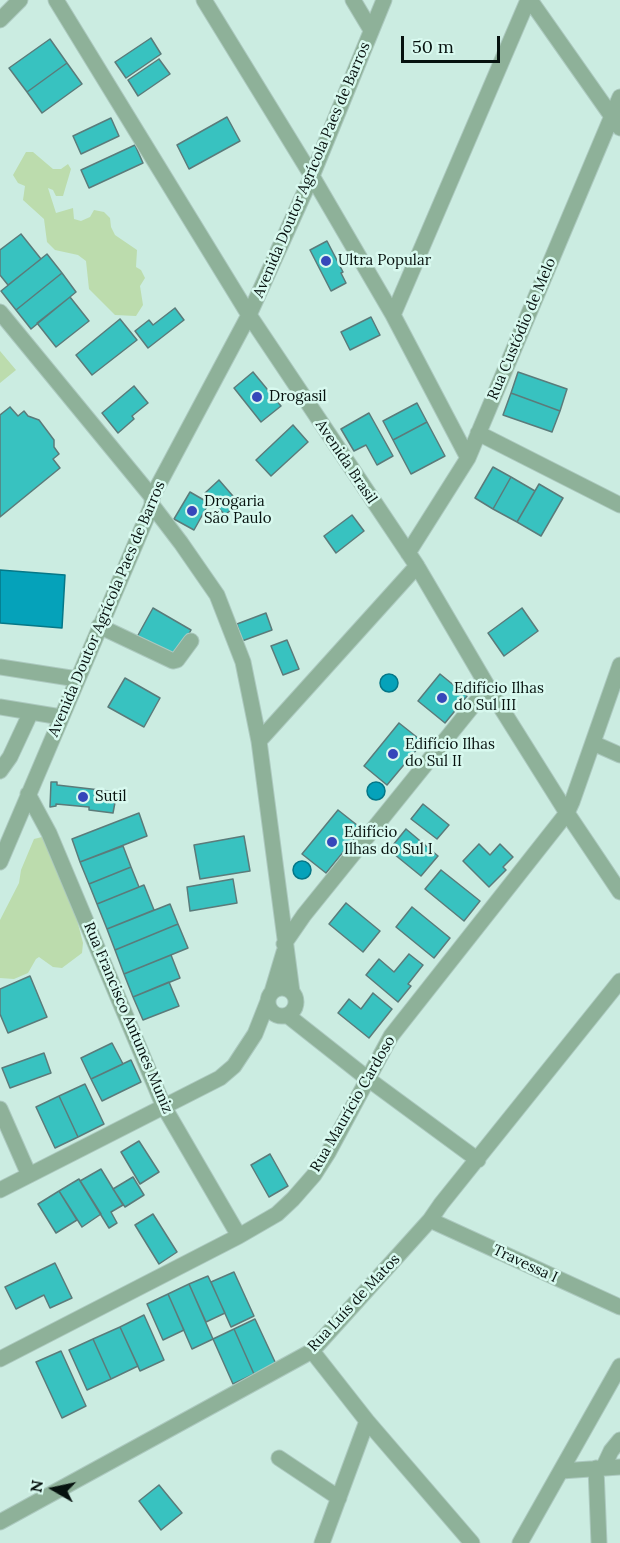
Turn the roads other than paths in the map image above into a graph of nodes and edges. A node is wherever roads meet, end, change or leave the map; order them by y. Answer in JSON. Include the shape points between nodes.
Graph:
{"nodes":[{"id":1,"x":20,"y":0,"type":"edge"},
{"id":2,"x":56,"y":0,"type":"edge"},
{"id":3,"x":204,"y":0,"type":"edge"},
{"id":4,"x":353,"y":0,"type":"edge"},
{"id":5,"x":384,"y":0,"type":"edge"},
{"id":6,"x":529,"y":0,"type":"edge"},
{"id":7,"x":0,"y":20,"type":"edge"},
{"id":8,"x":371,"y":30,"type":"junction"},
{"id":9,"x":620,"y":97,"type":"edge"},
{"id":10,"x":616,"y":123,"type":"edge"},
{"id":11,"x":312,"y":176,"type":"junction"},
{"id":12,"x":0,"y":312,"type":"edge"},
{"id":13,"x":249,"y":315,"type":"junction"},
{"id":14,"x":393,"y":315,"type":"junction"},
{"id":15,"x":478,"y":433,"type":"junction"},
{"id":16,"x":468,"y":458,"type":"junction"},
{"id":17,"x":152,"y":501,"type":"junction"},
{"id":18,"x":620,"y":505,"type":"edge"},
{"id":19,"x":412,"y":559,"type":"junction"},
{"id":20,"x":99,"y":626,"type":"junction"},
{"id":21,"x":191,"y":641,"type":"dead end"},
{"id":22,"x":620,"y":665,"type":"edge"},
{"id":23,"x":0,"y":667,"type":"edge"},
{"id":24,"x":77,"y":679,"type":"junction"},
{"id":25,"x":488,"y":687,"type":"junction"},
{"id":26,"x":0,"y":707,"type":"edge"},
{"id":27,"x":31,"y":712,"type":"junction"},
{"id":28,"x":61,"y":717,"type":"junction"},
{"id":29,"x":259,"y":741,"type":"junction"},
{"id":30,"x":593,"y":743,"type":"junction"},
{"id":31,"x":620,"y":755,"type":"edge"},
{"id":32,"x":0,"y":771,"type":"edge"},
{"id":33,"x":28,"y":794,"type":"junction"},
{"id":34,"x":567,"y":813,"type":"junction"},
{"id":35,"x":0,"y":862,"type":"edge"},
{"id":36,"x":620,"y":892,"type":"edge"},
{"id":37,"x":304,"y":915,"type":"junction"},
{"id":38,"x":281,"y":921,"type":"junction"},
{"id":39,"x":284,"y":946,"type":"junction"},
{"id":40,"x":620,"y":981,"type":"edge"},
{"id":41,"x":282,"y":1003,"type":"junction"},
{"id":42,"x":368,"y":1079,"type":"junction"},
{"id":43,"x":164,"y":1107,"type":"junction"},
{"id":44,"x":0,"y":1109,"type":"edge"},
{"id":45,"x":478,"y":1160,"type":"junction"},
{"id":46,"x":29,"y":1175,"type":"junction"},
{"id":47,"x":0,"y":1190,"type":"edge"},
{"id":48,"x":430,"y":1220,"type":"junction"},
{"id":49,"x":239,"y":1236,"type":"junction"},
{"id":50,"x":620,"y":1307,"type":"edge"},
{"id":51,"x":312,"y":1351,"type":"junction"},
{"id":52,"x":0,"y":1359,"type":"edge"},
{"id":53,"x":620,"y":1366,"type":"edge"},
{"id":54,"x":367,"y":1421,"type":"junction"},
{"id":55,"x":620,"y":1440,"type":"edge"},
{"id":56,"x":279,"y":1458,"type":"dead end"},
{"id":57,"x":620,"y":1467,"type":"edge"},
{"id":58,"x":600,"y":1468,"type":"junction"},
{"id":59,"x":561,"y":1471,"type":"junction"},
{"id":60,"x":339,"y":1498,"type":"junction"},
{"id":61,"x":0,"y":1522,"type":"edge"},
{"id":62,"x":322,"y":1543,"type":"edge"},
{"id":63,"x":472,"y":1543,"type":"edge"},
{"id":64,"x":520,"y":1543,"type":"edge"},
{"id":65,"x":600,"y":1543,"type":"edge"}],
"edges":[{"from":1,"to":7,"type":"street"},
{"from":2,"to":13,"type":"street","name":"Avenida Brasil"},
{"from":3,"to":11,"type":"street"},
{"from":4,"to":8,"type":"street"},
{"from":5,"to":8,"type":"street","name":"Avenida Doutor Agrícola Paes de Barros"},
{"from":6,"to":10,"type":"street"},
{"from":6,"to":14,"type":"street"},
{"from":8,"to":11,"type":"street","name":"Avenida Doutor Agrícola Paes de Barros"},
{"from":9,"to":10,"type":"street","name":"Rua Custódio de Melo"},
{"from":10,"to":15,"type":"street","name":"Rua Custódio de Melo"},
{"from":11,"to":13,"type":"street","name":"Avenida Doutor Agrícola Paes de Barros"},
{"from":11,"to":14,"type":"street"},
{"from":12,"to":17,"type":"street"},
{"from":13,"to":17,"type":"street","name":"Avenida Doutor Agrícola Paes de Barros"},
{"from":13,"to":19,"type":"street","name":"Avenida Brasil"},
{"from":14,"to":16,"type":"street"},
{"from":15,"to":16,"type":"street","name":"Rua Custódio de Melo"},
{"from":15,"to":18,"type":"street"},
{"from":16,"to":19,"type":"street","name":"Rua Custódio de Melo"},
{"from":17,"to":20,"type":"street","name":"Avenida Doutor Agrícola Paes de Barros"},
{"from":17,"to":29,"type":"street","via":[[218,595],[243,662]]},
{"from":19,"to":25,"type":"street","name":"Avenida Brasil"},
{"from":19,"to":29,"type":"street","name":"Rua Custódio de Melo"},
{"from":20,"to":21,"type":"street","via":[[173,661]]},
{"from":20,"to":24,"type":"street","name":"Avenida Doutor Agrícola Paes de Barros"},
{"from":22,"to":30,"type":"street","name":"Rua Maurício Cardoso"},
{"from":23,"to":24,"type":"street"},
{"from":24,"to":28,"type":"street","name":"Avenida Doutor Agrícola Paes de Barros"},
{"from":25,"to":34,"type":"street","name":"Avenida Brasil"},
{"from":25,"to":37,"type":"street"},
{"from":26,"to":27,"type":"street"},
{"from":27,"to":28,"type":"street"},
{"from":27,"to":32,"type":"street"},
{"from":28,"to":33,"type":"street","name":"Avenida Doutor Agrícola Paes de Barros"},
{"from":29,"to":38,"type":"street"},
{"from":30,"to":31,"type":"street"},
{"from":30,"to":34,"type":"street","name":"Rua Maurício Cardoso"},
{"from":33,"to":35,"type":"street","name":"Avenida Doutor Agrícola Paes de Barros"},
{"from":33,"to":43,"type":"street","name":"Rua Francisco Antunes Muniz","via":[[49,833]]},
{"from":34,"to":36,"type":"street","name":"Avenida Brasil"},
{"from":34,"to":42,"type":"street","name":"Rua Maurício Cardoso","via":[[390,1036]]},
{"from":37,"to":38,"type":"street"},
{"from":37,"to":39,"type":"street"},
{"from":38,"to":39,"type":"street"},
{"from":39,"to":41,"type":"street"},
{"from":40,"to":45,"type":"street","name":"Rua Luís de Matos"},
{"from":41,"to":42,"type":"street","via":[[305,1030]]},
{"from":41,"to":43,"type":"street","via":[[234,1066],[220,1078]]},
{"from":42,"to":45,"type":"street"},
{"from":42,"to":49,"type":"street","name":"Rua Maurício Cardoso","via":[[314,1175],[277,1214]]},
{"from":43,"to":46,"type":"street"},
{"from":43,"to":49,"type":"street","name":"Rua Francisco Antunes Muniz"},
{"from":44,"to":46,"type":"street"},
{"from":45,"to":48,"type":"street","name":"Rua Luís de Matos"},
{"from":46,"to":47,"type":"street"},
{"from":48,"to":50,"type":"street","name":"Travessa I"},
{"from":48,"to":51,"type":"street","name":"Rua Luís de Matos"},
{"from":49,"to":52,"type":"street","name":"Rua Maurício Cardoso"},
{"from":51,"to":54,"type":"street"},
{"from":51,"to":61,"type":"street","name":"Rua Luís de Matos"},
{"from":53,"to":59,"type":"street"},
{"from":54,"to":60,"type":"street"},
{"from":54,"to":63,"type":"street"},
{"from":55,"to":58,"type":"street"},
{"from":56,"to":60,"type":"street"},
{"from":57,"to":58,"type":"street"},
{"from":58,"to":59,"type":"street"},
{"from":58,"to":65,"type":"street"},
{"from":59,"to":64,"type":"street"},
{"from":60,"to":62,"type":"street"}]}
